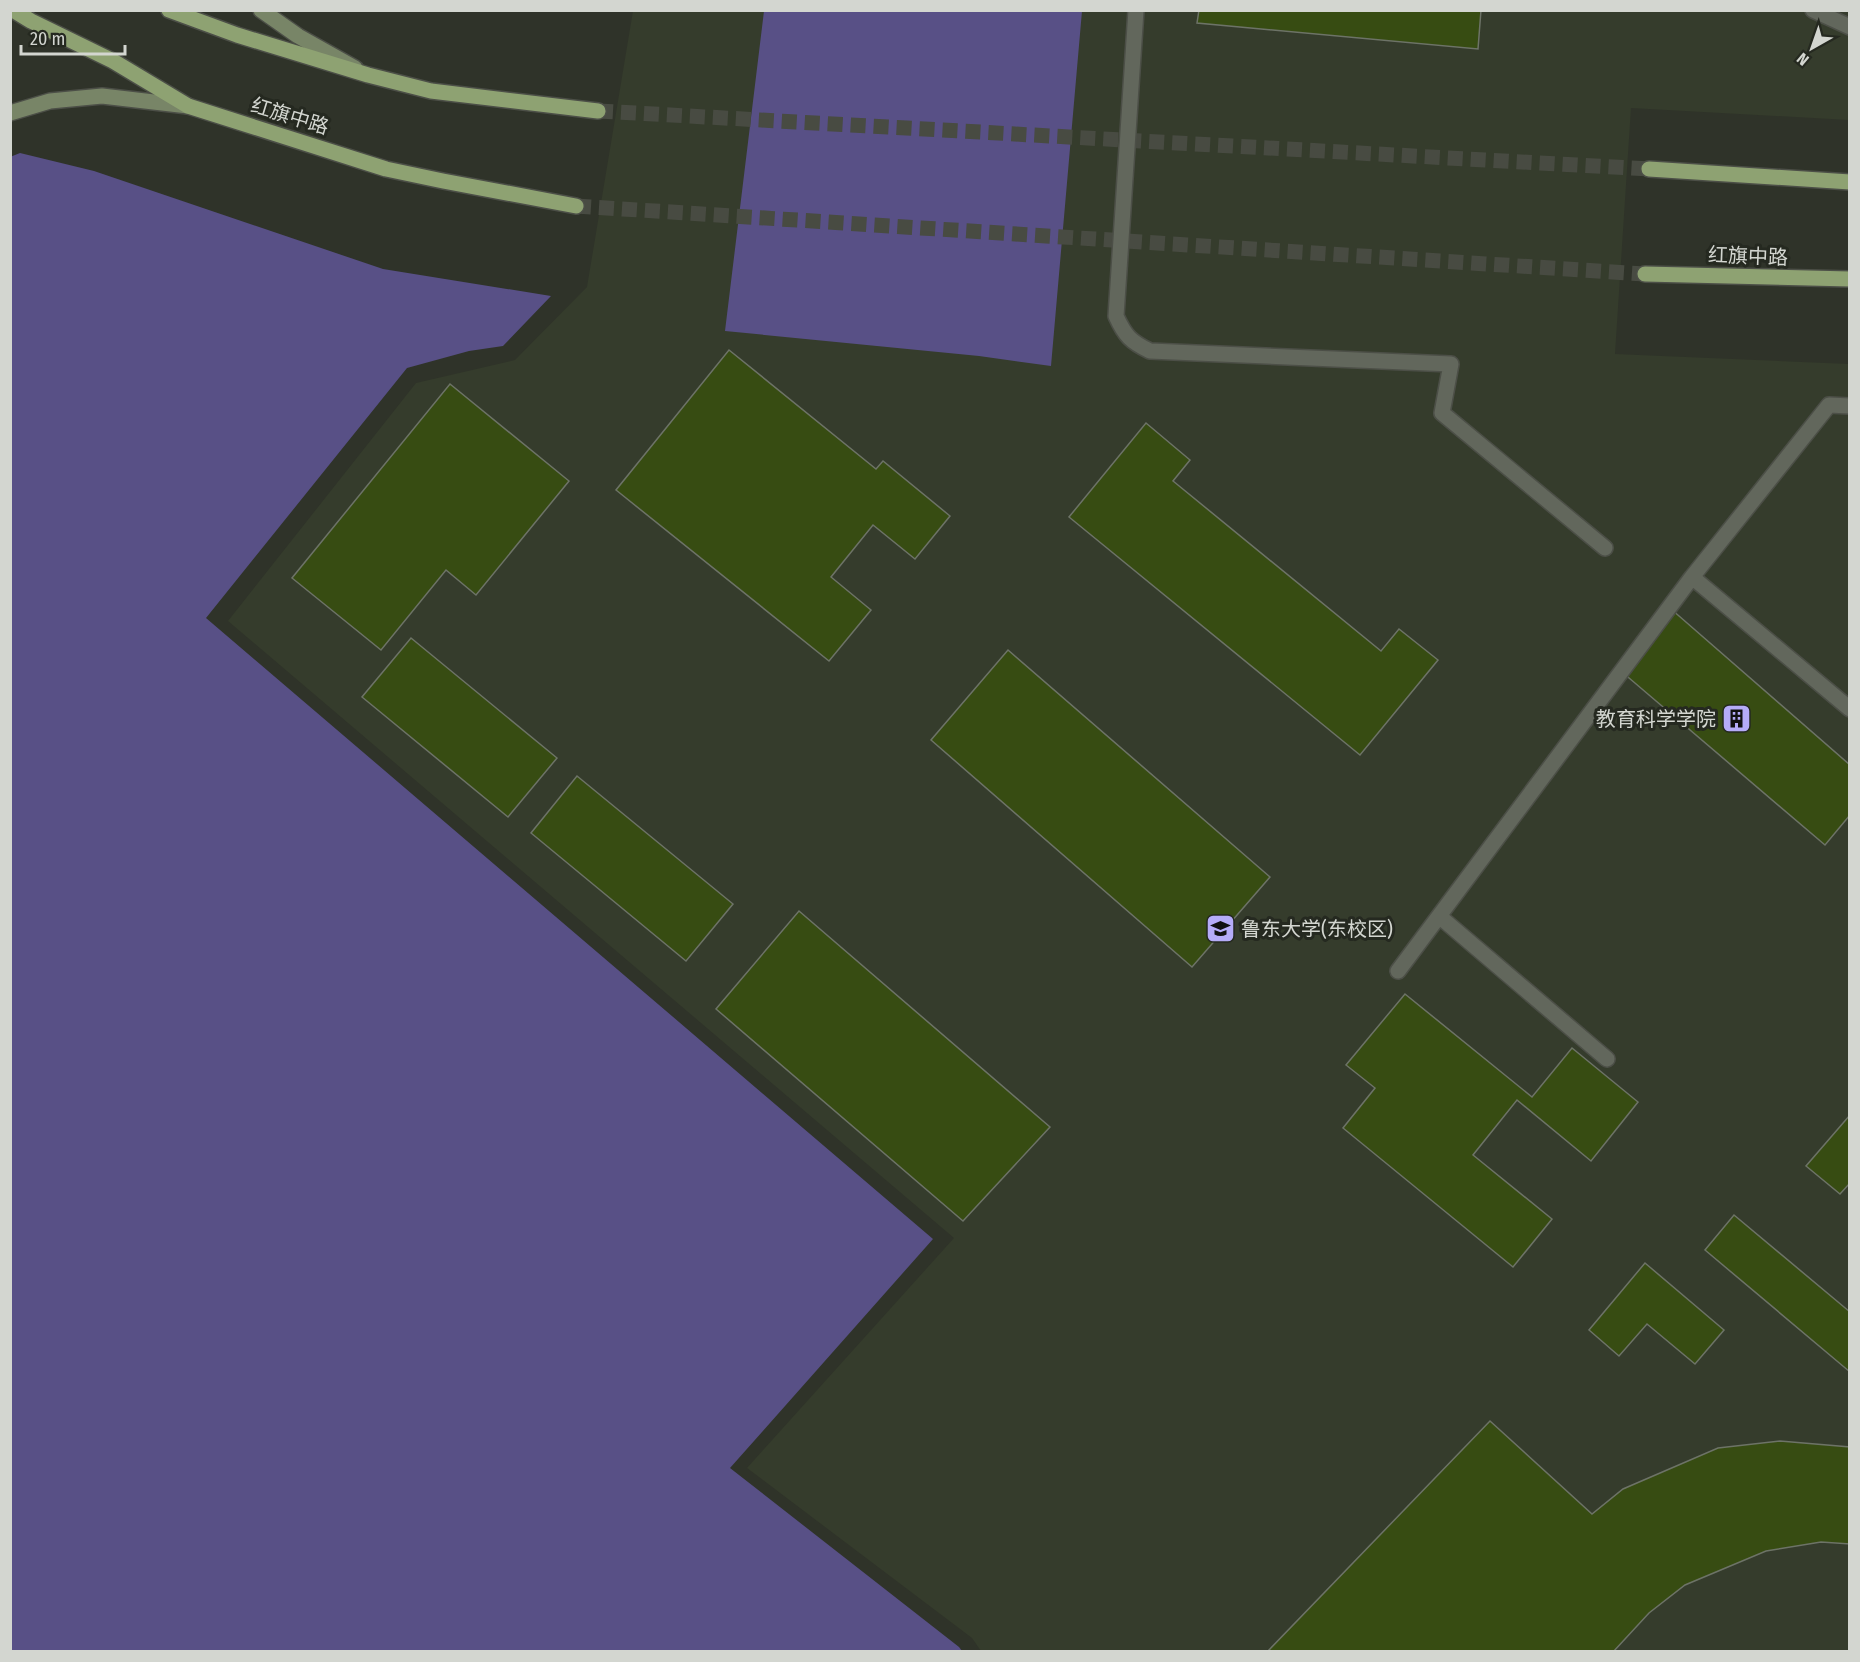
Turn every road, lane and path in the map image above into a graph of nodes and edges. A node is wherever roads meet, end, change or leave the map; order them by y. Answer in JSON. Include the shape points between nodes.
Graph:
{"nodes":[{"id":1,"x":13,"y":10,"type":"edge"},
{"id":2,"x":169,"y":10,"type":"edge"},
{"id":3,"x":261,"y":10,"type":"edge"},
{"id":4,"x":1136,"y":10,"type":"edge"},
{"id":5,"x":1813,"y":10,"type":"edge"},
{"id":6,"x":1850,"y":27,"type":"edge"},
{"id":7,"x":368,"y":75,"type":"junction"},
{"id":8,"x":188,"y":106,"type":"junction"},
{"id":9,"x":598,"y":111,"type":"tunnel mouth"},
{"id":10,"x":10,"y":113,"type":"edge"},
{"id":11,"x":1649,"y":169,"type":"tunnel mouth"},
{"id":12,"x":1850,"y":182,"type":"edge"},
{"id":13,"x":576,"y":206,"type":"tunnel mouth"},
{"id":14,"x":1645,"y":274,"type":"tunnel mouth"},
{"id":15,"x":1850,"y":279,"type":"edge"},
{"id":16,"x":1850,"y":406,"type":"edge"},
{"id":17,"x":1605,"y":548,"type":"dead end"},
{"id":18,"x":1692,"y":577,"type":"junction"},
{"id":19,"x":1850,"y":709,"type":"edge"},
{"id":20,"x":1439,"y":916,"type":"junction"},
{"id":21,"x":1398,"y":971,"type":"dead end"},
{"id":22,"x":1607,"y":1059,"type":"dead end"}],
"edges":[{"from":1,"to":8,"type":"main road","name":"红旗中路","via":[[113,61]]},
{"from":2,"to":7,"type":"main road"},
{"from":3,"to":7,"type":"main road","via":[[298,36]]},
{"from":4,"to":17,"type":"lane","via":[[1116,316],[1124,334],[1150,351],[1451,364],[1442,413]]},
{"from":5,"to":6,"type":"lane"},
{"from":7,"to":9,"type":"main road","via":[[431,91]]},
{"from":8,"to":10,"type":"main road","via":[[102,96],[50,101]]},
{"from":8,"to":13,"type":"main road","name":"红旗中路","via":[[386,169]]},
{"from":11,"to":12,"type":"main road"},
{"from":14,"to":15,"type":"main road","name":"红旗中路"},
{"from":16,"to":18,"type":"lane","via":[[1828,405]]},
{"from":18,"to":19,"type":"lane"},
{"from":18,"to":20,"type":"lane"},
{"from":20,"to":21,"type":"lane"},
{"from":20,"to":22,"type":"lane"}]}
